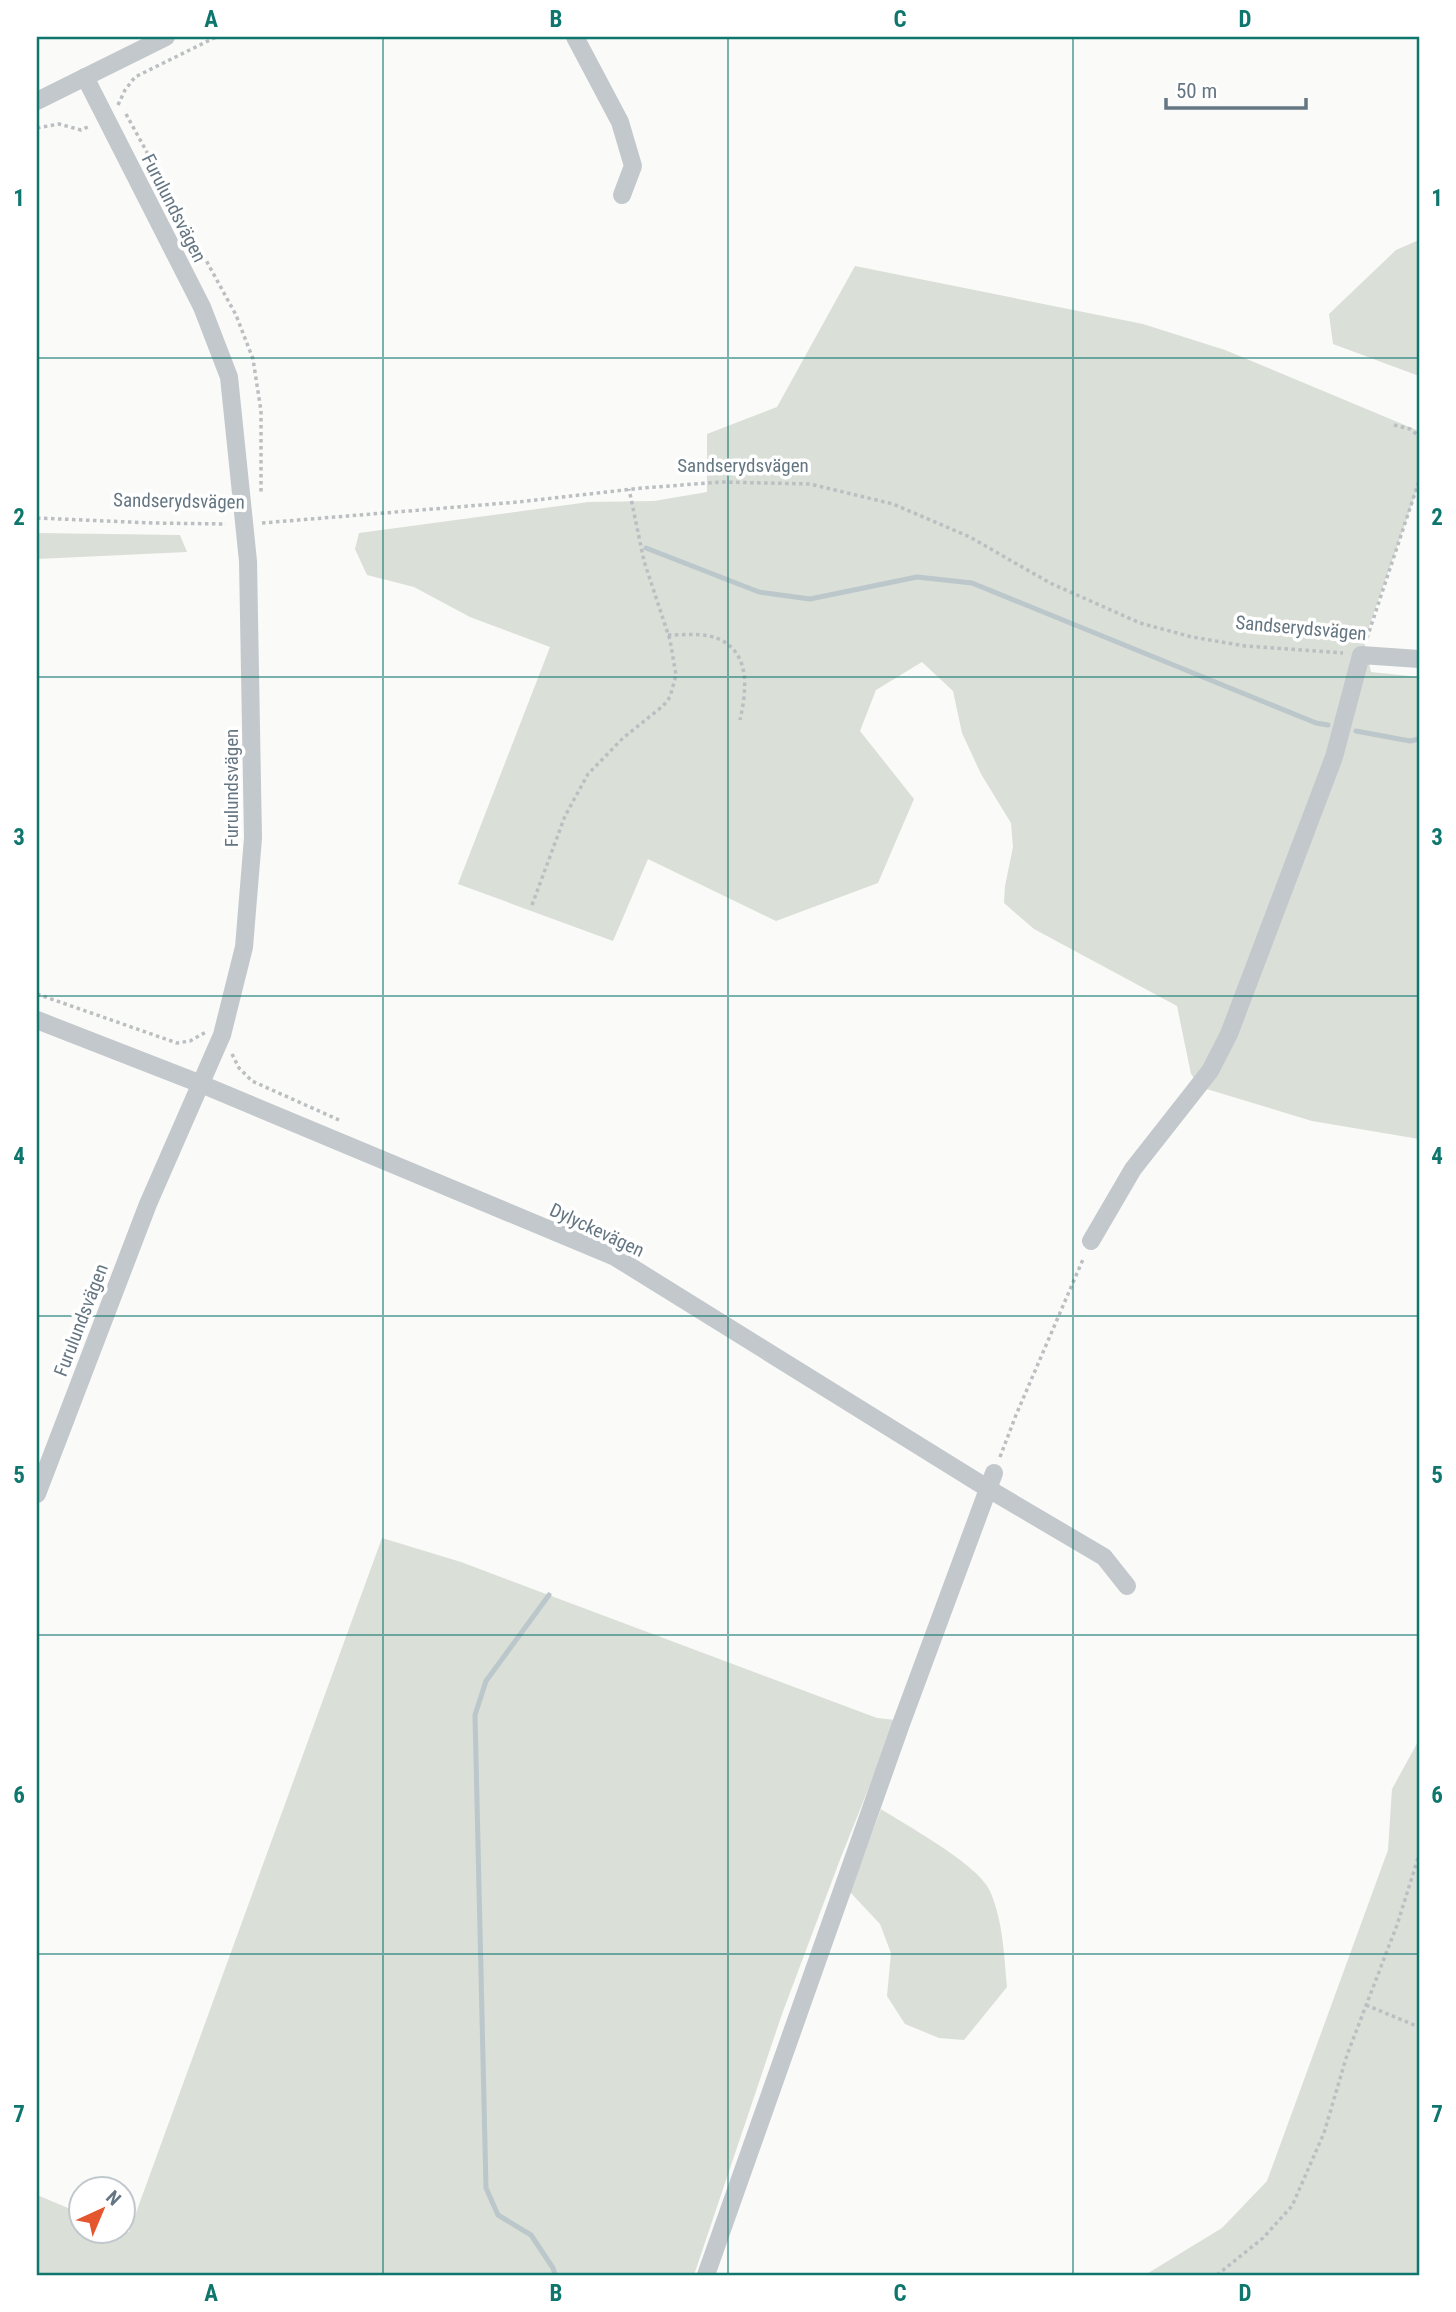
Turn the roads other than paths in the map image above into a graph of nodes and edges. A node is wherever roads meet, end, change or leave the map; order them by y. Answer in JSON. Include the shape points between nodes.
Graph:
{"nodes":[{"id":1,"x":166,"y":37,"type":"edge"},
{"id":2,"x":575,"y":37,"type":"edge"},
{"id":3,"x":85,"y":77,"type":"junction"},
{"id":4,"x":37,"y":102,"type":"edge"},
{"id":5,"x":622,"y":195,"type":"dead end"},
{"id":6,"x":1419,"y":659,"type":"edge"},
{"id":7,"x":37,"y":1020,"type":"edge"},
{"id":8,"x":201,"y":1084,"type":"junction"},
{"id":9,"x":1091,"y":1241,"type":"road end"},
{"id":10,"x":991,"y":1481,"type":"junction"},
{"id":11,"x":37,"y":1494,"type":"edge"},
{"id":12,"x":1128,"y":1586,"type":"dead end"},
{"id":13,"x":706,"y":2275,"type":"edge"}],
"edges":[{"from":1,"to":3,"type":"street"},
{"from":2,"to":5,"type":"street","via":[[624,133],[633,166]]},
{"from":3,"to":4,"type":"street"},
{"from":3,"to":8,"type":"street","name":"Furulundsvägen","via":[[202,307],[229,377],[252,524],[253,838],[244,947],[222,1035]]},
{"from":6,"to":9,"type":"street","name":"Sandserydsvägen","via":[[1361,655],[1334,757],[1229,1034],[1210,1072],[1133,1168]]},
{"from":7,"to":8,"type":"street","name":"Dylyckevägen"},
{"from":8,"to":10,"type":"street","name":"Dylyckevägen","via":[[615,1257]]},
{"from":8,"to":11,"type":"street","name":"Furulundsvägen","via":[[148,1204]]},
{"from":10,"to":12,"type":"street","name":"Dylyckevägen","via":[[1104,1557]]},
{"from":10,"to":13,"type":"street"}]}
